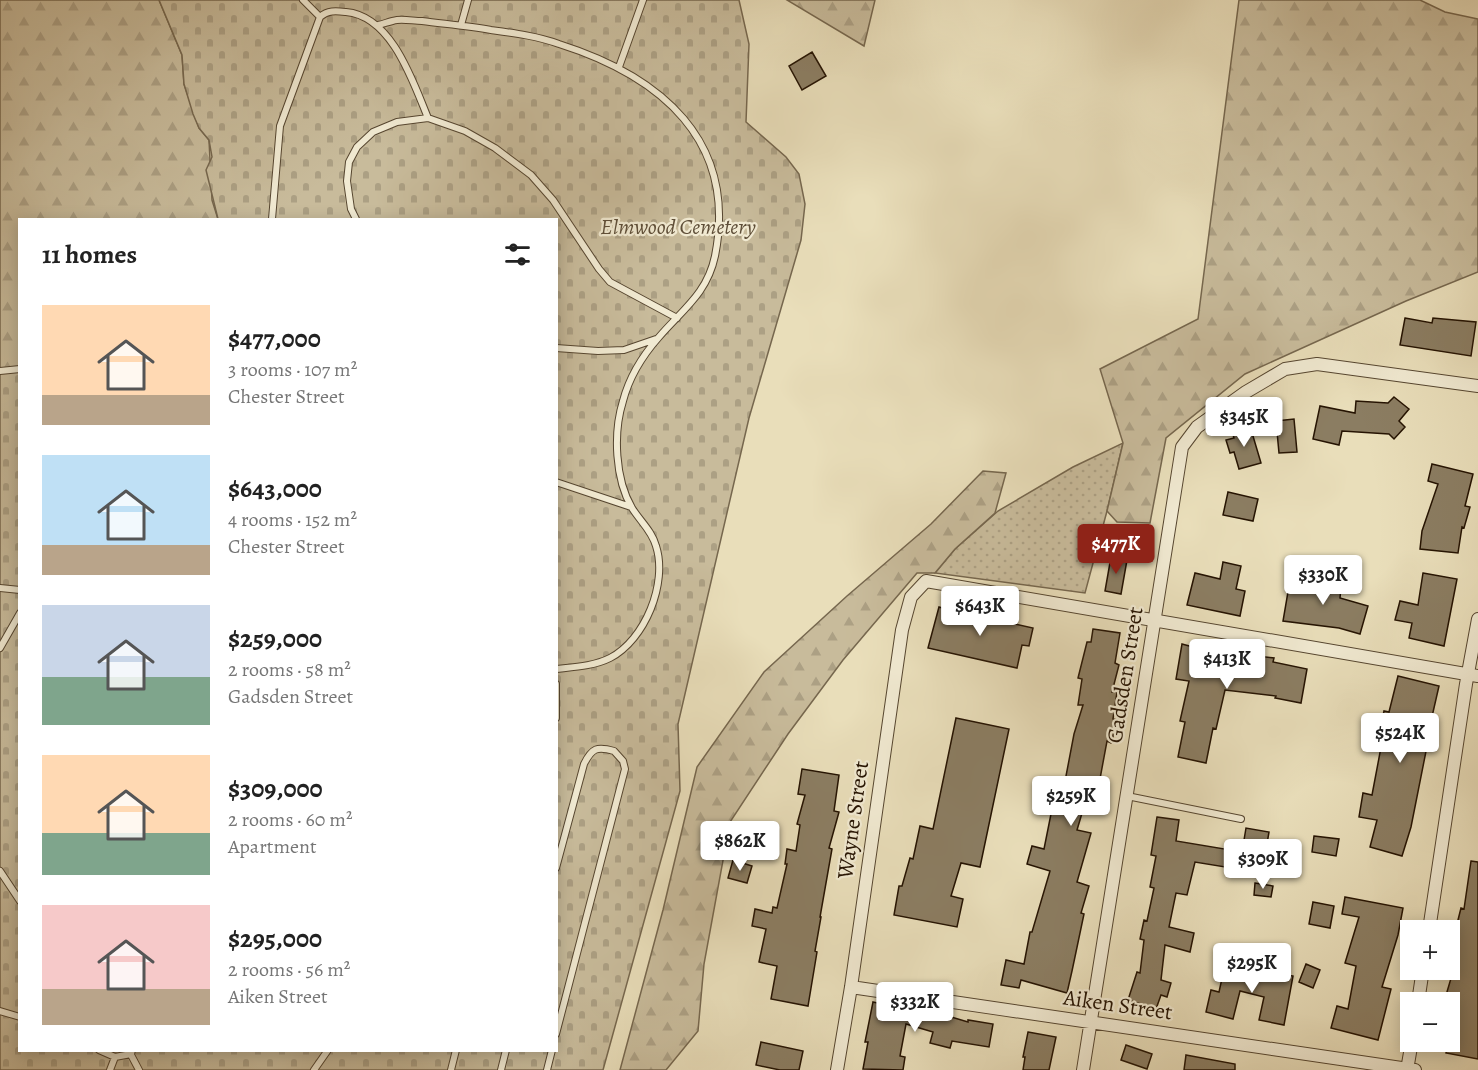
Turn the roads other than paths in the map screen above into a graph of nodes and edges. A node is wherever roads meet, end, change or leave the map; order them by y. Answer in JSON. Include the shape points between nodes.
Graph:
{"nodes":[{"id":1,"x":303,"y":0,"type":"edge"},
{"id":2,"x":468,"y":0,"type":"edge"},
{"id":3,"x":643,"y":0,"type":"edge"},
{"id":4,"x":320,"y":17,"type":"junction"},
{"id":5,"x":461,"y":25,"type":"junction"},
{"id":6,"x":378,"y":26,"type":"junction"},
{"id":7,"x":619,"y":67,"type":"junction"},
{"id":8,"x":428,"y":118,"type":"junction"},
{"id":9,"x":272,"y":218,"type":"edge"},
{"id":10,"x":356,"y":218,"type":"edge"},
{"id":11,"x":677,"y":318,"type":"junction"},
{"id":12,"x":657,"y":339,"type":"junction"},
{"id":13,"x":558,"y":348,"type":"edge"},
{"id":14,"x":18,"y":369,"type":"edge"},
{"id":15,"x":0,"y":371,"type":"edge"},
{"id":16,"x":1478,"y":386,"type":"edge"},
{"id":17,"x":558,"y":483,"type":"edge"},
{"id":18,"x":632,"y":507,"type":"junction"},
{"id":19,"x":0,"y":588,"type":"edge"},
{"id":20,"x":18,"y":590,"type":"edge"},
{"id":21,"x":18,"y":616,"type":"edge"},
{"id":22,"x":1156,"y":620,"type":"junction"},
{"id":23,"x":1478,"y":620,"type":"edge"},
{"id":24,"x":0,"y":648,"type":"edge"},
{"id":25,"x":558,"y":669,"type":"edge"},
{"id":26,"x":1473,"y":675,"type":"edge"},
{"id":27,"x":1127,"y":796,"type":"junction"},
{"id":28,"x":1241,"y":819,"type":"dead end"},
{"id":29,"x":558,"y":861,"type":"edge"},
{"id":30,"x":0,"y":871,"type":"edge"},
{"id":31,"x":18,"y":898,"type":"edge"},
{"id":32,"x":1431,"y":920,"type":"edge"},
{"id":33,"x":851,"y":987,"type":"junction"},
{"id":34,"x":0,"y":1011,"type":"edge"},
{"id":35,"x":18,"y":1016,"type":"edge"},
{"id":36,"x":1090,"y":1022,"type":"junction"},
{"id":37,"x":558,"y":1026,"type":"edge"},
{"id":38,"x":104,"y":1052,"type":"edge"},
{"id":39,"x":128,"y":1052,"type":"edge"},
{"id":40,"x":131,"y":1052,"type":"edge"},
{"id":41,"x":327,"y":1052,"type":"edge"},
{"id":42,"x":456,"y":1052,"type":"edge"},
{"id":43,"x":506,"y":1052,"type":"edge"},
{"id":44,"x":552,"y":1052,"type":"edge"},
{"id":45,"x":1411,"y":1052,"type":"edge"},
{"id":46,"x":115,"y":1057,"type":"junction"},
{"id":47,"x":110,"y":1070,"type":"edge"},
{"id":48,"x":139,"y":1070,"type":"edge"},
{"id":49,"x":314,"y":1070,"type":"edge"},
{"id":50,"x":451,"y":1070,"type":"edge"},
{"id":51,"x":501,"y":1070,"type":"edge"},
{"id":52,"x":547,"y":1070,"type":"edge"},
{"id":53,"x":837,"y":1070,"type":"edge"},
{"id":54,"x":1083,"y":1070,"type":"edge"},
{"id":55,"x":1410,"y":1070,"type":"edge"}],
"edges":[{"from":1,"to":4,"type":"lane"},
{"from":2,"to":5,"type":"lane"},
{"from":3,"to":7,"type":"lane"},
{"from":4,"to":6,"type":"lane","via":[[334,11],[351,12]]},
{"from":4,"to":9,"type":"lane","via":[[279,126]]},
{"from":5,"to":6,"type":"lane","via":[[399,19]]},
{"from":5,"to":7,"type":"lane","via":[[557,43]]},
{"from":6,"to":8,"type":"lane","via":[[406,66]]},
{"from":7,"to":11,"type":"lane","via":[[653,90],[690,126],[711,164],[717,189],[720,212],[710,273],[702,290]]},
{"from":8,"to":10,"type":"lane","via":[[397,122],[373,132],[357,147],[349,162],[347,181]]},
{"from":8,"to":11,"type":"lane","via":[[475,136],[531,175],[610,282]]},
{"from":11,"to":12,"type":"lane"},
{"from":12,"to":13,"type":"lane","via":[[624,350]]},
{"from":12,"to":18,"type":"lane","via":[[631,381],[619,420],[617,455],[621,482]]},
{"from":14,"to":15,"type":"lane"},
{"from":16,"to":22,"type":"street","name":"Gadsden Street","via":[[1317,364],[1285,369],[1197,427],[1182,447]]},
{"from":17,"to":18,"type":"lane"},
{"from":18,"to":25,"type":"lane","via":[[656,545],[659,565],[657,588],[646,621],[610,658]]},
{"from":19,"to":20,"type":"lane"},
{"from":21,"to":24,"type":"lane"},
{"from":22,"to":26,"type":"street"},
{"from":22,"to":27,"type":"street","name":"Gadsden Street"},
{"from":22,"to":33,"type":"street","name":"Wayne Street","via":[[926,581],[910,597]]},
{"from":23,"to":26,"type":"street"},
{"from":26,"to":32,"type":"street"},
{"from":27,"to":28,"type":"lane"},
{"from":27,"to":36,"type":"street","name":"Gadsden Street"},
{"from":29,"to":37,"type":"lane","via":[[589,753],[597,748],[614,751],[625,769]]},
{"from":30,"to":31,"type":"lane"},
{"from":33,"to":36,"type":"street","name":"Aiken Street"},
{"from":33,"to":53,"type":"street","name":"Wayne Street"},
{"from":34,"to":35,"type":"lane"},
{"from":36,"to":54,"type":"street","name":"Gadsden Street"},
{"from":36,"to":55,"type":"street","name":"Aiken Street"},
{"from":38,"to":46,"type":"lane"},
{"from":39,"to":46,"type":"lane"},
{"from":40,"to":48,"type":"lane"},
{"from":41,"to":49,"type":"lane"},
{"from":42,"to":50,"type":"lane"},
{"from":43,"to":51,"type":"lane"},
{"from":44,"to":52,"type":"lane"},
{"from":45,"to":55,"type":"street"},
{"from":46,"to":47,"type":"lane"}]}
